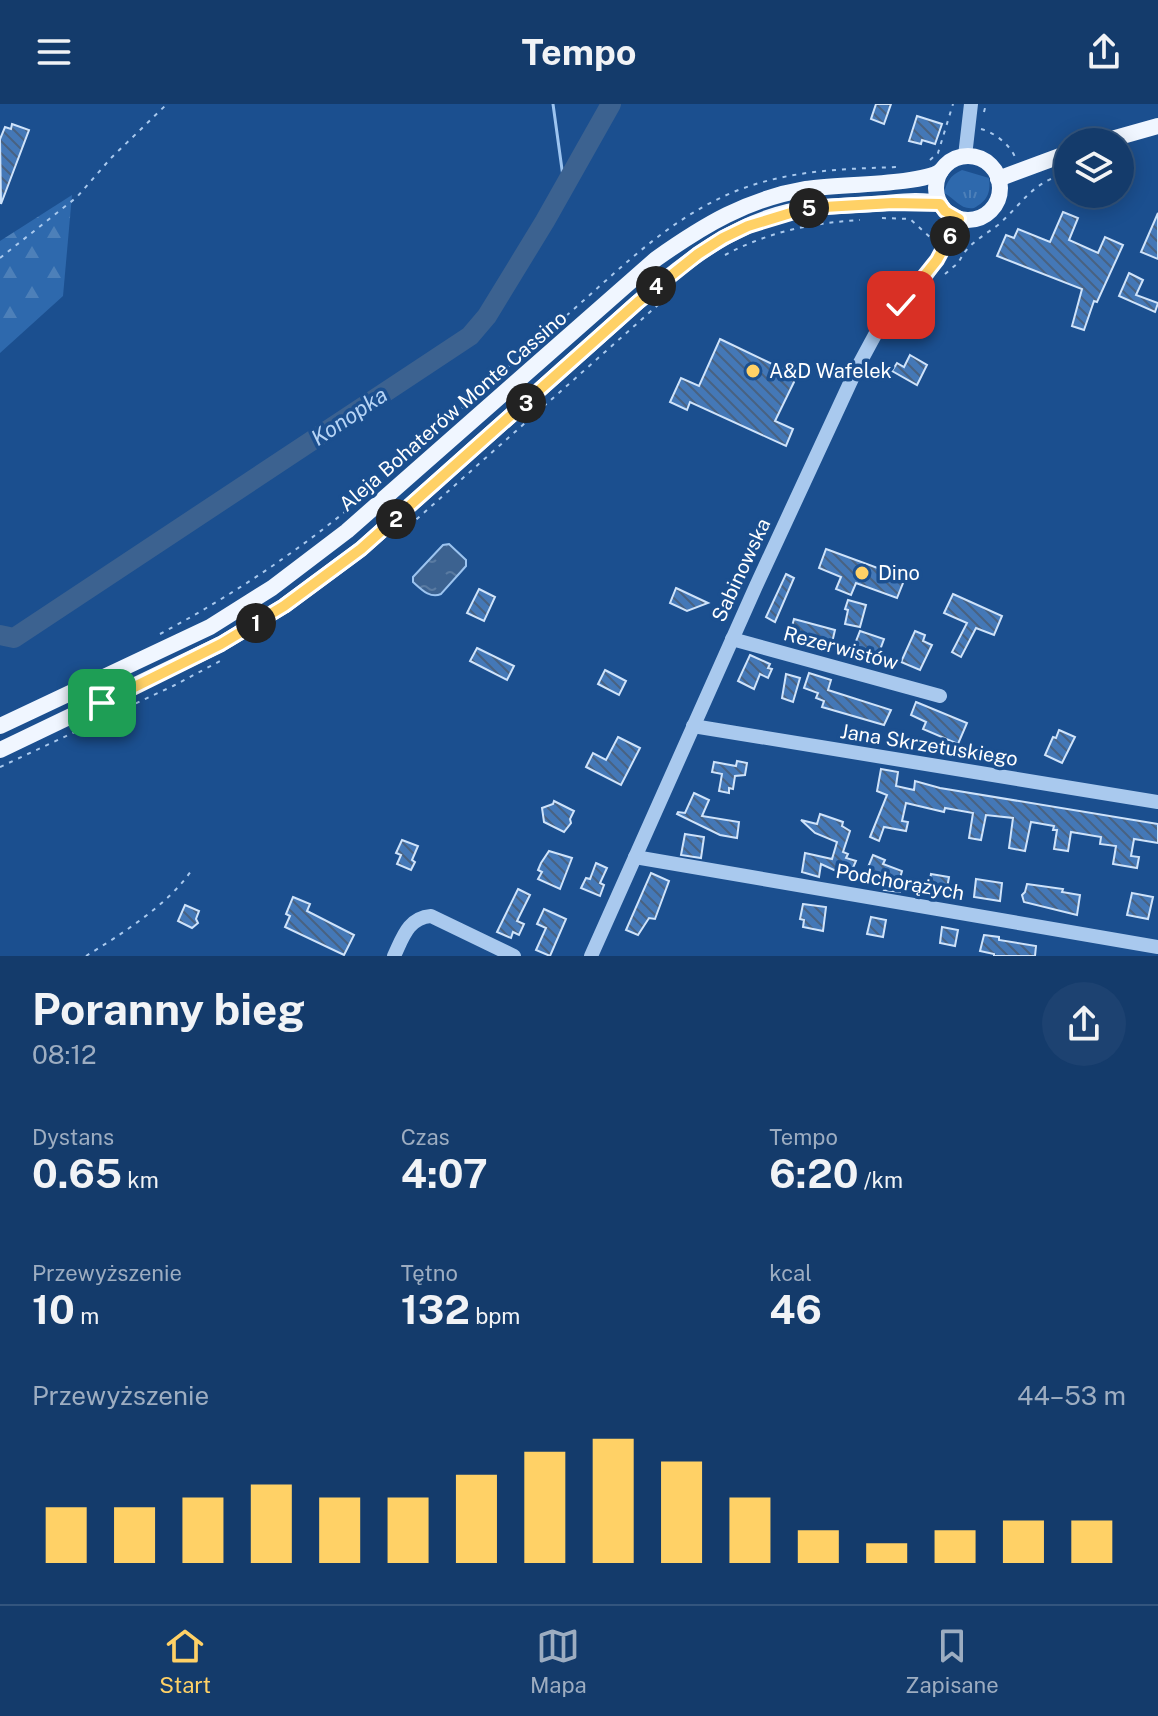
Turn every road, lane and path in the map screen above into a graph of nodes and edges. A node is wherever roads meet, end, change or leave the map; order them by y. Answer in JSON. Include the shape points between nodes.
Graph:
{"nodes":[{"id":1,"x":167,"y":104,"type":"edge"},
{"id":2,"x":953,"y":104,"type":"edge"},
{"id":3,"x":971,"y":104,"type":"edge"},
{"id":4,"x":986,"y":104,"type":"edge"},
{"id":5,"x":983,"y":117,"type":"dead end"},
{"id":6,"x":946,"y":125,"type":"junction"},
{"id":7,"x":1158,"y":126,"type":"edge"},
{"id":8,"x":955,"y":127,"type":"dead end"},
{"id":9,"x":982,"y":129,"type":"dead end"},
{"id":10,"x":1134,"y":133,"type":"edge"},
{"id":11,"x":965,"y":156,"type":"junction"},
{"id":12,"x":1015,"y":157,"type":"dead end"},
{"id":13,"x":1054,"y":158,"type":"edge"},
{"id":14,"x":903,"y":166,"type":"dead end"},
{"id":15,"x":933,"y":167,"type":"junction"},
{"id":16,"x":1054,"y":176,"type":"edge"},
{"id":17,"x":998,"y":179,"type":"junction"},
{"id":18,"x":1026,"y":186,"type":"dead end"},
{"id":19,"x":1028,"y":192,"type":"junction"},
{"id":20,"x":940,"y":204,"type":"junction"},
{"id":21,"x":903,"y":219,"type":"dead end"},
{"id":22,"x":959,"y":219,"type":"junction"},
{"id":23,"x":936,"y":241,"type":"dead end"},
{"id":24,"x":959,"y":251,"type":"dead end"},
{"id":25,"x":0,"y":258,"type":"edge"},
{"id":26,"x":379,"y":483,"type":"dead end"},
{"id":27,"x":367,"y":493,"type":"dead end"},
{"id":28,"x":152,"y":638,"type":"dead end"},
{"id":29,"x":732,"y":639,"type":"junction"},
{"id":30,"x":940,"y":696,"type":"dead end"},
{"id":31,"x":0,"y":726,"type":"edge"},
{"id":32,"x":693,"y":726,"type":"junction"},
{"id":33,"x":0,"y":750,"type":"edge"},
{"id":34,"x":1158,"y":802,"type":"edge"},
{"id":35,"x":635,"y":857,"type":"junction"},
{"id":36,"x":191,"y":871,"type":"dead end"},
{"id":37,"x":1158,"y":947,"type":"edge"},
{"id":38,"x":86,"y":956,"type":"edge"},
{"id":39,"x":394,"y":956,"type":"edge"},
{"id":40,"x":514,"y":956,"type":"edge"},
{"id":41,"x":591,"y":956,"type":"edge"}],
"edges":[{"from":1,"to":25,"type":"path","via":[[77,197]]},
{"from":2,"to":6,"type":"path"},
{"from":3,"to":11,"type":"street"},
{"from":4,"to":5,"type":"path"},
{"from":6,"to":8,"type":"path"},
{"from":6,"to":15,"type":"path"},
{"from":7,"to":10,"type":"main road"},
{"from":9,"to":12,"type":"path"},
{"from":11,"to":15,"type":"main road"},
{"from":11,"to":17,"type":"main road","via":[[986,162]]},
{"from":13,"to":17,"type":"main road"},
{"from":14,"to":26,"type":"path","via":[[799,173],[736,191],[689,215],[612,274]]},
{"from":15,"to":20,"type":"main road"},
{"from":15,"to":31,"type":"main road","name":"Aleja Bohaterów Monte Cassino","via":[[921,180],[804,190],[740,208],[704,225],[656,259],[347,531],[272,588],[210,627]]},
{"from":16,"to":19,"type":"path"},
{"from":17,"to":22,"type":"main road","via":[[994,207],[978,218]]},
{"from":18,"to":19,"type":"path"},
{"from":19,"to":24,"type":"path","via":[[998,224],[964,253]]},
{"from":20,"to":22,"type":"main road"},
{"from":20,"to":33,"type":"main road","name":"Aleja Bohaterów Monte Cassino","via":[[807,208],[723,238],[670,275],[361,549],[284,606],[221,644]]},
{"from":21,"to":23,"type":"path"},
{"from":22,"to":29,"type":"street","name":"Sabinowska","via":[[922,282],[876,333],[856,370]]},
{"from":27,"to":28,"type":"path","via":[[281,561]]},
{"from":29,"to":30,"type":"street","name":"Rezerwistów"},
{"from":29,"to":32,"type":"street","name":"Sabinowska"},
{"from":32,"to":34,"type":"street","name":"Jana Skrzetuskiego"},
{"from":32,"to":35,"type":"street","name":"Sabinowska"},
{"from":35,"to":37,"type":"street","name":"Podchorążych"},
{"from":35,"to":41,"type":"street","name":"Sabinowska"},
{"from":36,"to":38,"type":"path","via":[[180,888]]},
{"from":39,"to":40,"type":"street","via":[[408,927],[431,916]]}]}
